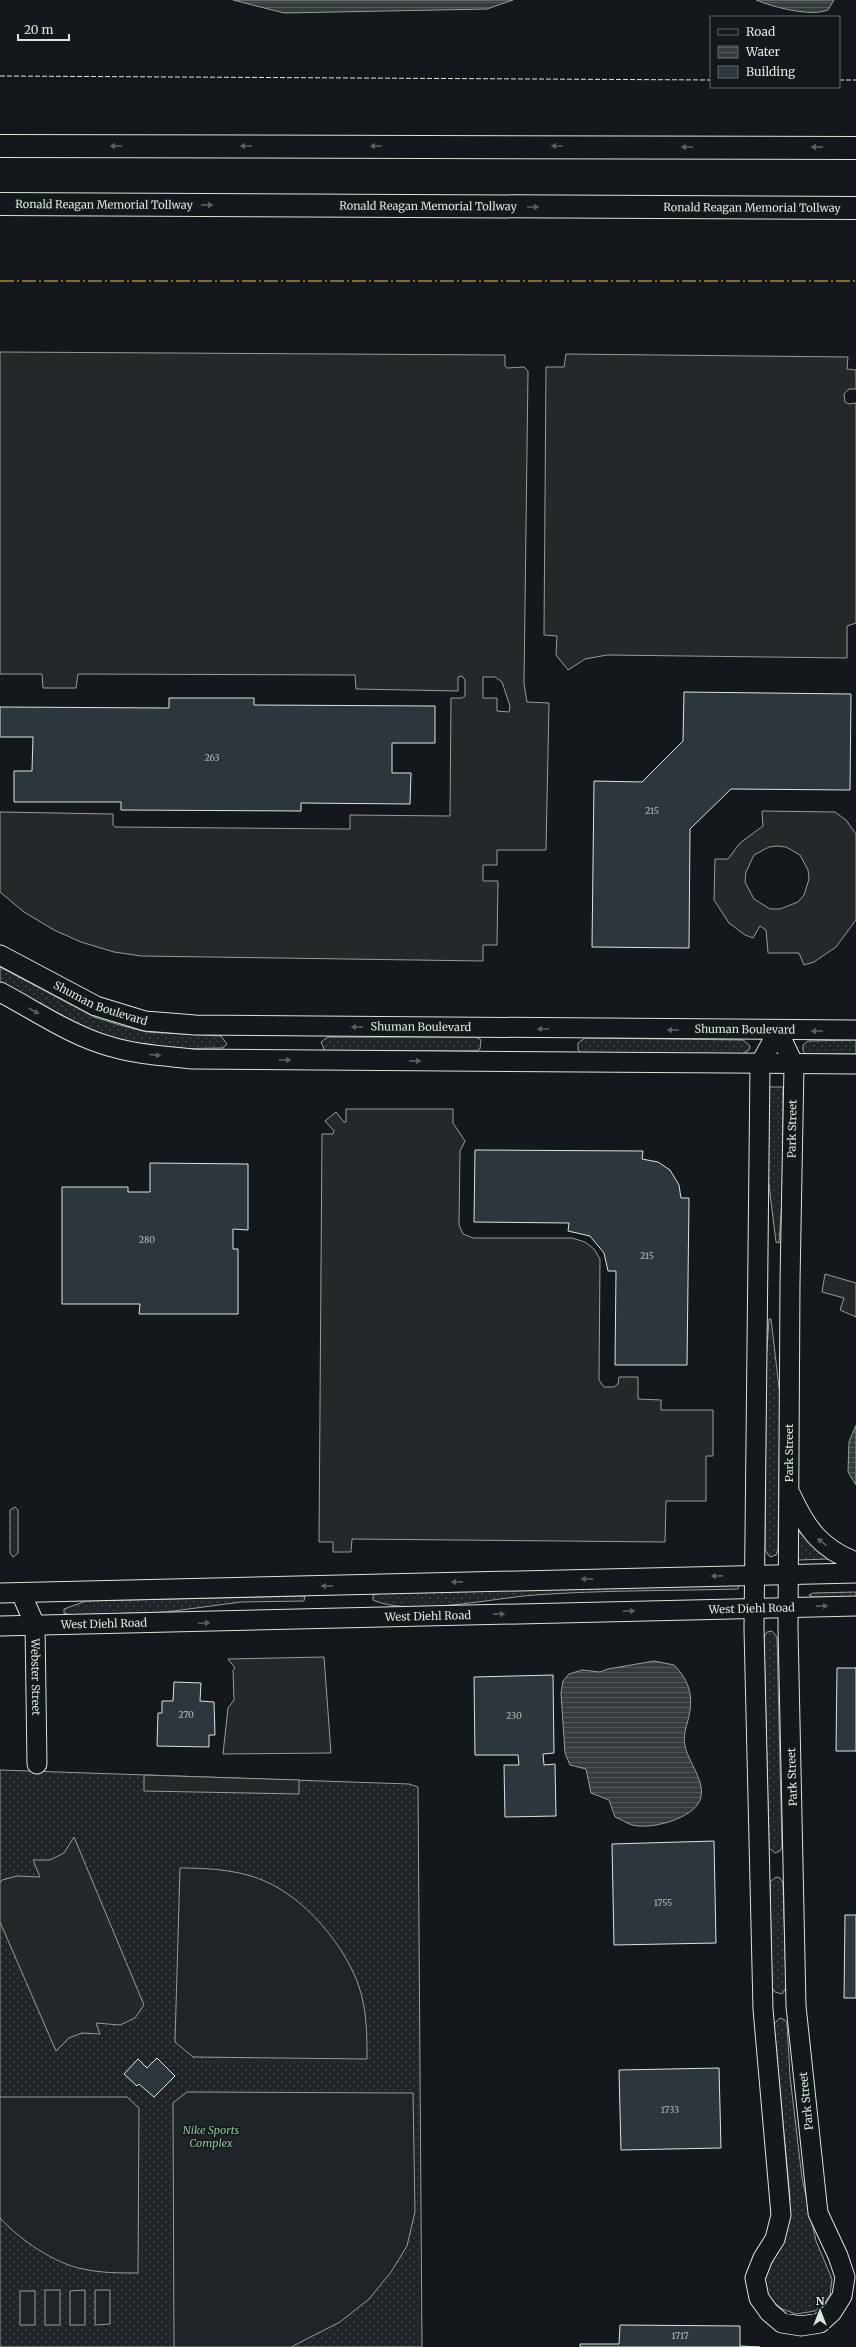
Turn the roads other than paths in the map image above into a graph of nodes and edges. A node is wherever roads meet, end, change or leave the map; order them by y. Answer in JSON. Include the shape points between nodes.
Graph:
{"nodes":[{"id":1,"x":0,"y":146,"type":"edge"},
{"id":2,"x":856,"y":148,"type":"edge"},
{"id":3,"x":0,"y":204,"type":"edge"},
{"id":4,"x":856,"y":208,"type":"edge"},
{"id":5,"x":0,"y":955,"type":"edge"},
{"id":6,"x":0,"y":992,"type":"edge"},
{"id":7,"x":856,"y":1030,"type":"edge"},
{"id":8,"x":778,"y":1031,"type":"junction"},
{"id":9,"x":760,"y":1064,"type":"junction"},
{"id":10,"x":856,"y":1064,"type":"edge"},
{"id":11,"x":794,"y":1065,"type":"junction"},
{"id":12,"x":789,"y":1490,"type":"junction"},
{"id":13,"x":856,"y":1562,"type":"edge"},
{"id":14,"x":856,"y":1573,"type":"edge"},
{"id":15,"x":788,"y":1575,"type":"junction"},
{"id":16,"x":756,"y":1576,"type":"junction"},
{"id":17,"x":0,"y":1593,"type":"edge"},
{"id":18,"x":21,"y":1593,"type":"junction"},
{"id":19,"x":856,"y":1606,"type":"edge"},
{"id":20,"x":788,"y":1607,"type":"junction"},
{"id":21,"x":755,"y":1608,"type":"junction"},
{"id":22,"x":35,"y":1625,"type":"junction"},
{"id":23,"x":0,"y":1626,"type":"edge"},
{"id":24,"x":37,"y":1764,"type":"dead end"}],
"edges":[{"from":2,"to":1,"type":"highway","one_way":true},
{"from":3,"to":4,"type":"highway","name":"Ronald Reagan Memorial Tollway","one_way":true},
{"from":8,"to":5,"type":"street","name":"Shuman Boulevard","one_way":true,"via":[[195,1025],[145,1021],[96,1006]]},
{"from":6,"to":9,"type":"street","one_way":true,"via":[[80,1035],[110,1047],[193,1059]]},
{"from":7,"to":8,"type":"street","name":"Shuman Boulevard","one_way":true},
{"from":8,"to":9,"type":"street","name":"Park Street"},
{"from":8,"to":11,"type":"street","name":"Park Street"},
{"from":9,"to":11,"type":"street"},
{"from":9,"to":16,"type":"street","name":"Park Street"},
{"from":10,"to":11,"type":"street"},
{"from":11,"to":12,"type":"street","name":"Park Street"},
{"from":13,"to":12,"type":"street","one_way":true,"via":[[834,1551],[811,1532],[803,1522]]},
{"from":12,"to":15,"type":"street","name":"Park Street"},
{"from":14,"to":15,"type":"street"},
{"from":15,"to":16,"type":"street"},
{"from":15,"to":20,"type":"street","name":"Park Street"},
{"from":16,"to":18,"type":"street","one_way":true},
{"from":16,"to":21,"type":"street","name":"Park Street"},
{"from":17,"to":18,"type":"street"},
{"from":18,"to":22,"type":"street","name":"Webster Street"},
{"from":20,"to":19,"type":"street","name":"West Diehl Road","one_way":true},
{"from":20,"to":21,"type":"street","name":"West Diehl Road"},
{"from":20,"to":21,"type":"street","name":"Park Street","via":[[796,2006],[818,2213],[845,2277],[842,2296],[832,2312],[820,2323],[801,2326],[782,2323],[769,2312],[758,2298],[755,2278],[763,2258],[775,2239],[781,2215],[763,2009]]},
{"from":22,"to":21,"type":"street","name":"West Diehl Road","one_way":true,"via":[[165,1624]]},
{"from":22,"to":23,"type":"street","name":"West Diehl Road"},
{"from":22,"to":24,"type":"street","name":"Webster Street"}]}
